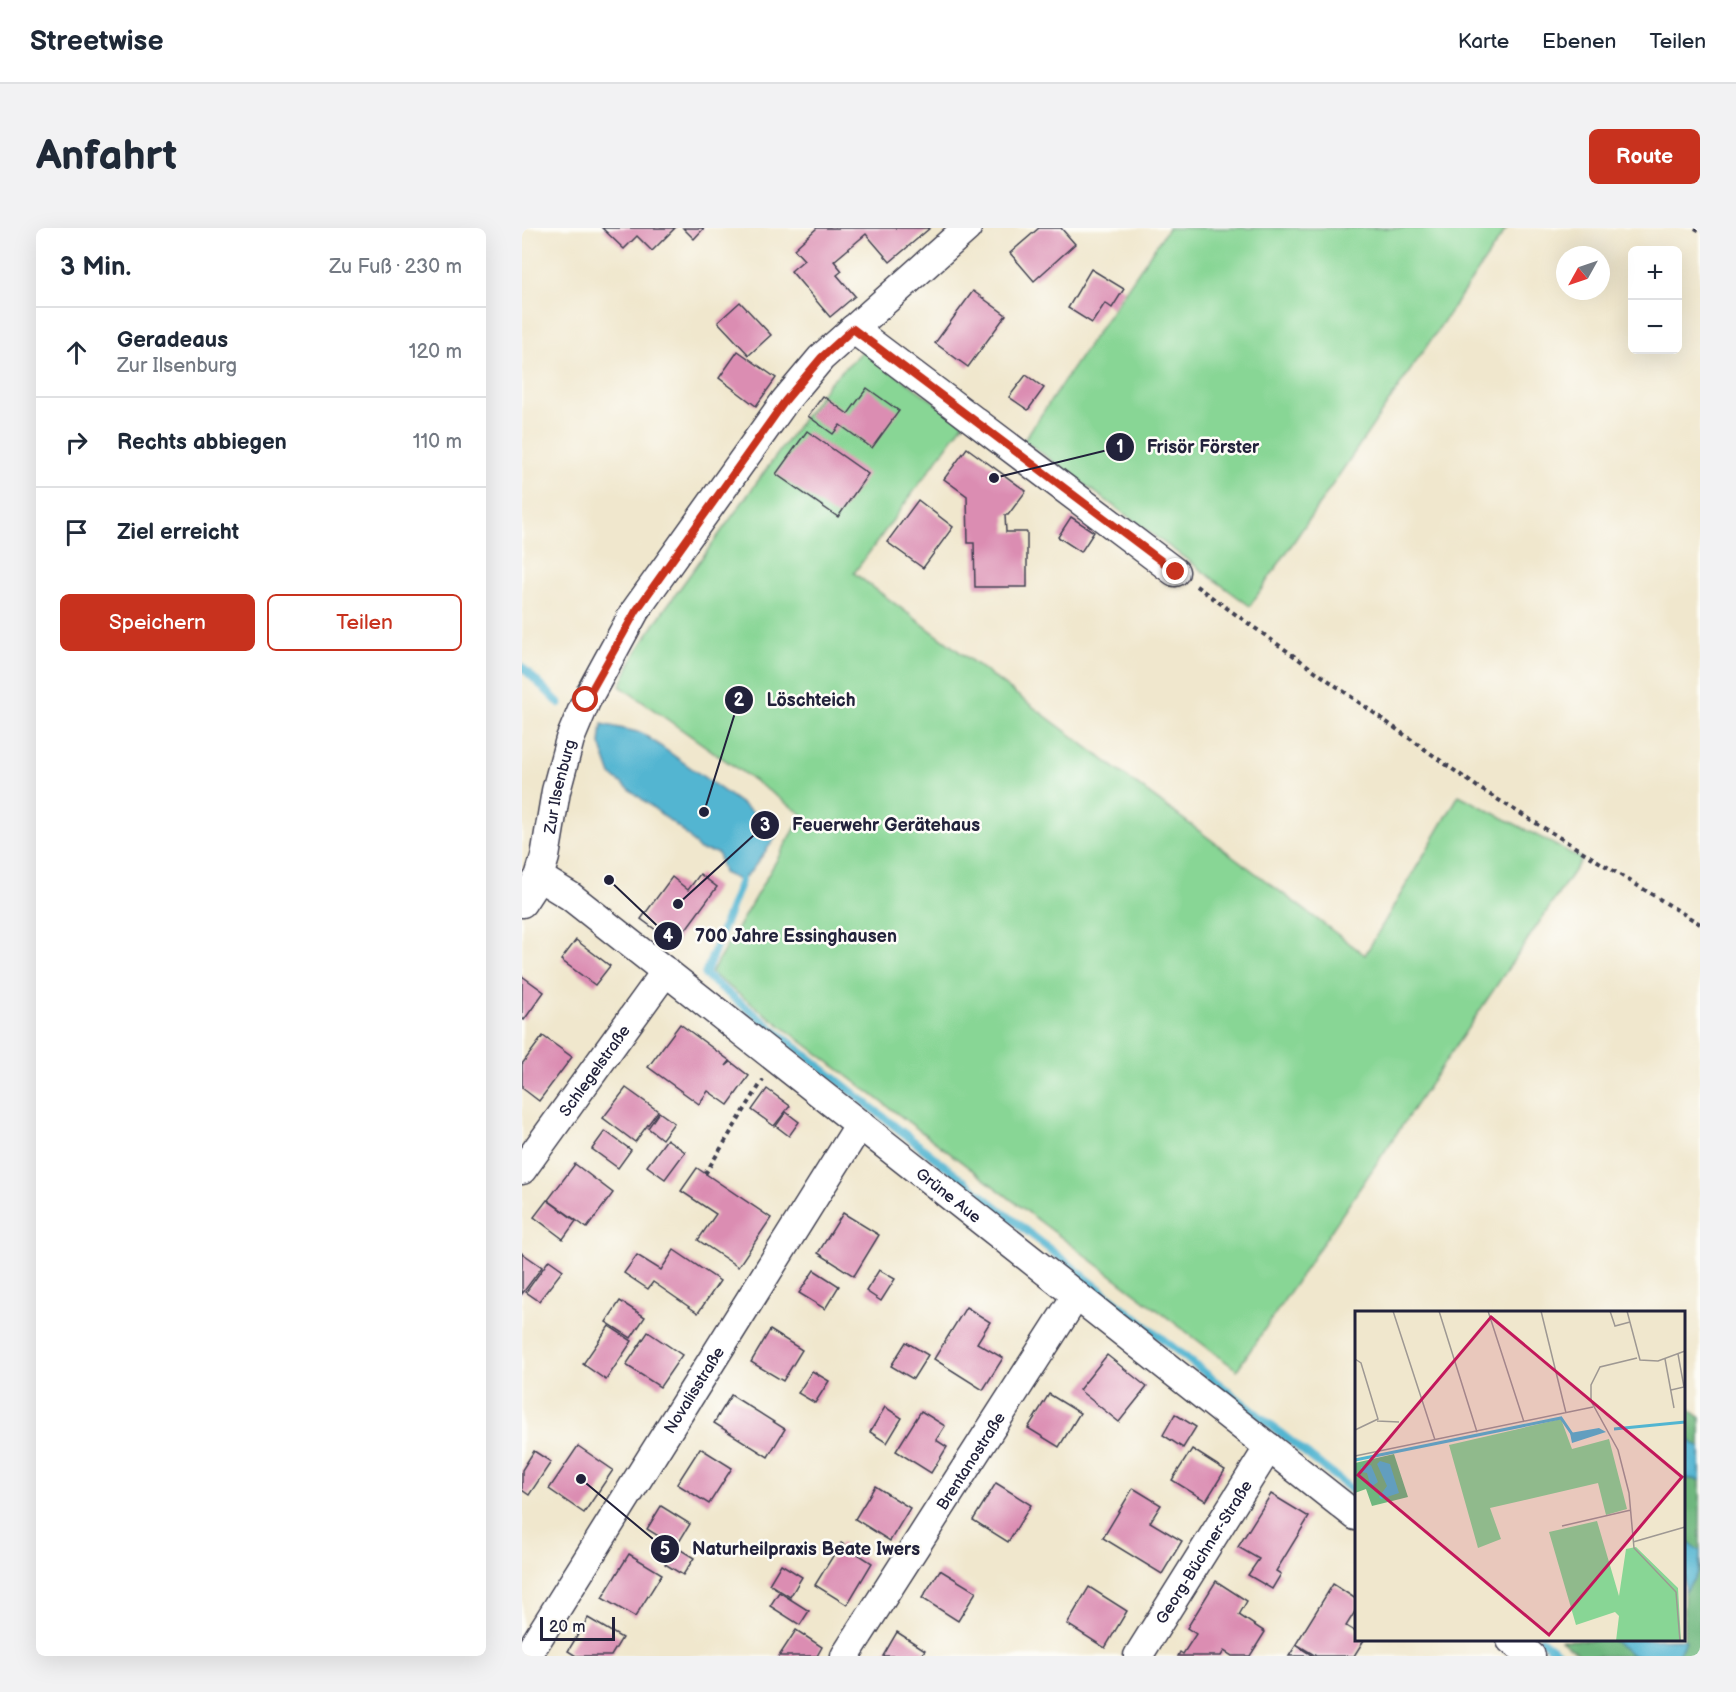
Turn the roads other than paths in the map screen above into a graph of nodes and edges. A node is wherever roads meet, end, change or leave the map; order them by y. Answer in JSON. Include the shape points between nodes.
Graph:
{"nodes":[{"id":1,"x":967,"y":228,"type":"edge"},
{"id":2,"x":853,"y":329,"type":"junction"},
{"id":3,"x":1176,"y":572,"type":"road end"},
{"id":4,"x":539,"y":877,"type":"junction"},
{"id":5,"x":522,"y":903,"type":"edge"},
{"id":6,"x":666,"y":971,"type":"junction"},
{"id":7,"x":860,"y":1124,"type":"junction"},
{"id":8,"x":522,"y":1170,"type":"edge"},
{"id":9,"x":1076,"y":1296,"type":"junction"},
{"id":10,"x":1269,"y":1447,"type":"junction"},
{"id":11,"x":1355,"y":1515,"type":"edge"},
{"id":12,"x":1512,"y":1641,"type":"edge"},
{"id":13,"x":527,"y":1656,"type":"edge"},
{"id":14,"x":845,"y":1656,"type":"edge"},
{"id":15,"x":1138,"y":1656,"type":"edge"},
{"id":16,"x":1531,"y":1656,"type":"edge"}],
"edges":[{"from":1,"to":2,"type":"street","name":"Zur Ilsenburg"},
{"from":2,"to":3,"type":"street"},
{"from":2,"to":4,"type":"street","name":"Zur Ilsenburg","via":[[821,358],[785,401],[636,611],[606,661],[570,739]]},
{"from":4,"to":5,"type":"street","name":"Zur Ilsenburg"},
{"from":4,"to":6,"type":"street","name":"Grüne Aue","via":[[570,896]]},
{"from":6,"to":7,"type":"street","name":"Grüne Aue"},
{"from":6,"to":8,"type":"street","name":"Schlegelstraße"},
{"from":7,"to":9,"type":"street","name":"Grüne Aue"},
{"from":7,"to":13,"type":"street","name":"Novalisstraße"},
{"from":9,"to":10,"type":"street","name":"Grüne Aue"},
{"from":9,"to":14,"type":"street","name":"Brentanostraße"},
{"from":10,"to":11,"type":"street","name":"Grüne Aue"},
{"from":10,"to":15,"type":"street","name":"Georg-Büchner-Straße"},
{"from":12,"to":16,"type":"street"}]}
